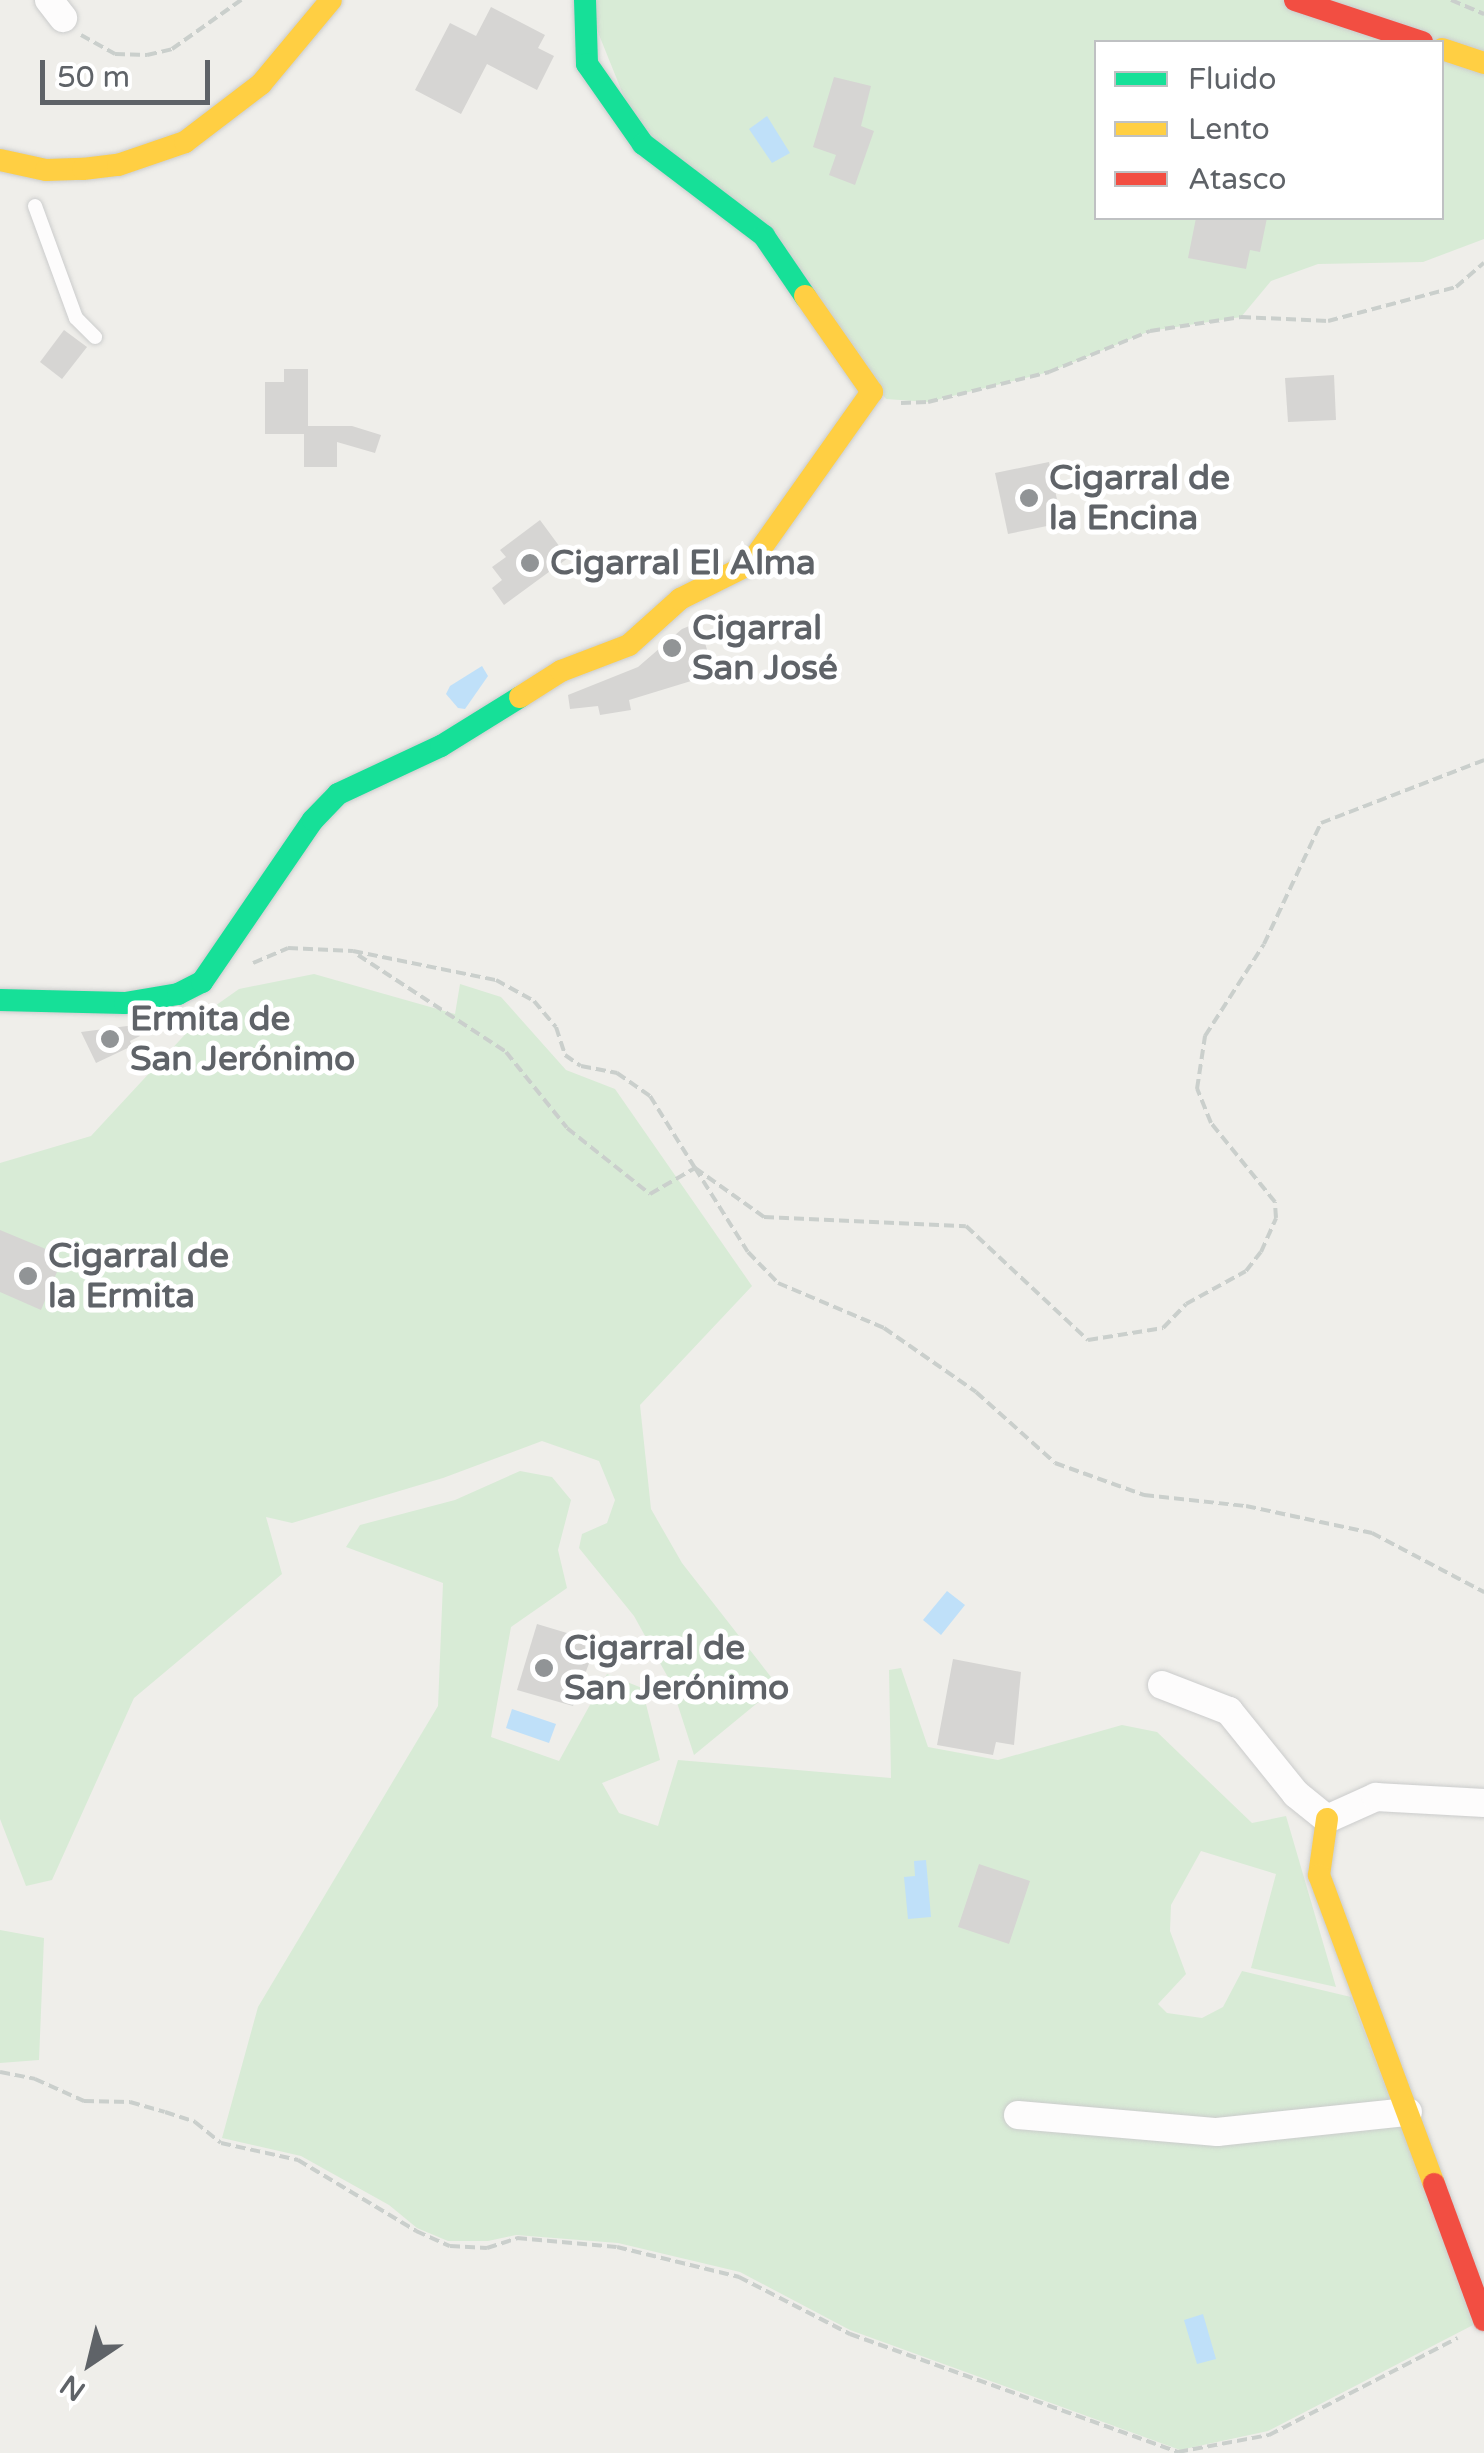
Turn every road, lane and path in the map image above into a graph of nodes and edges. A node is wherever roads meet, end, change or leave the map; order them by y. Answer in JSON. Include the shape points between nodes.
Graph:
{"nodes":[{"id":1,"x":241,"y":0,"type":"edge"},
{"id":2,"x":331,"y":0,"type":"edge"},
{"id":3,"x":585,"y":0,"type":"edge"},
{"id":4,"x":1294,"y":0,"type":"edge"},
{"id":5,"x":1451,"y":0,"type":"edge"},
{"id":6,"x":56,"y":9,"type":"edge"},
{"id":7,"x":1484,"y":14,"type":"edge"},
{"id":8,"x":1416,"y":40,"type":"edge"},
{"id":9,"x":1444,"y":50,"type":"edge"},
{"id":10,"x":1484,"y":63,"type":"edge"},
{"id":11,"x":0,"y":160,"type":"edge"},
{"id":12,"x":36,"y":206,"type":"dead end"},
{"id":13,"x":1484,"y":263,"type":"edge"},
{"id":14,"x":95,"y":337,"type":"dead end"},
{"id":15,"x":872,"y":392,"type":"junction"},
{"id":16,"x":1484,"y":760,"type":"edge"},
{"id":17,"x":288,"y":948,"type":"dead end"},
{"id":18,"x":353,"y":951,"type":"junction"},
{"id":19,"x":0,"y":1000,"type":"edge"},
{"id":20,"x":695,"y":1168,"type":"junction"},
{"id":21,"x":1484,"y":1592,"type":"edge"},
{"id":22,"x":1162,"y":1685,"type":"dead end"},
{"id":23,"x":1484,"y":1803,"type":"edge"},
{"id":24,"x":1327,"y":1819,"type":"junction"},
{"id":25,"x":0,"y":2072,"type":"edge"},
{"id":26,"x":1408,"y":2112,"type":"junction"},
{"id":27,"x":1018,"y":2116,"type":"dead end"},
{"id":28,"x":1476,"y":2326,"type":"edge"}],
"edges":[{"from":1,"to":6,"type":"path","via":[[172,49],[146,55],[115,54],[88,42]]},
{"from":2,"to":11,"type":"street","via":[[260,84],[185,142],[118,165],[83,169]]},
{"from":3,"to":15,"type":"street","via":[[587,64],[643,144],[764,236]]},
{"from":4,"to":8,"type":"street"},
{"from":5,"to":7,"type":"path"},
{"from":9,"to":10,"type":"street"},
{"from":12,"to":14,"type":"lane","via":[[76,318]]},
{"from":13,"to":15,"type":"path","via":[[1456,288],[1328,321],[1241,317],[1150,331],[1049,372],[928,402],[902,403]]},
{"from":15,"to":19,"type":"street","via":[[750,564],[680,600],[629,645],[560,672],[441,746],[338,794],[313,820],[202,982],[178,994],[125,1003]]},
{"from":16,"to":20,"type":"path","via":[[1321,823],[1264,944],[1206,1036],[1197,1090],[1226,1146],[1275,1202],[1276,1218],[1246,1271],[1186,1304],[1163,1328],[1088,1340],[966,1226],[764,1217]]},
{"from":17,"to":18,"type":"path"},
{"from":18,"to":20,"type":"path","via":[[496,980],[534,1001],[556,1027],[565,1054],[580,1066],[617,1073],[650,1096]]},
{"from":18,"to":20,"type":"path","via":[[506,1052],[567,1128],[650,1194]]},
{"from":20,"to":21,"type":"path","via":[[748,1252],[778,1284],[884,1328],[976,1392],[1056,1463],[1144,1495],[1246,1506],[1372,1533]]},
{"from":22,"to":24,"type":"street","via":[[1229,1711],[1296,1794]]},
{"from":23,"to":24,"type":"street","via":[[1376,1797]]},
{"from":24,"to":26,"type":"street","via":[[1319,1875]]},
{"from":25,"to":28,"type":"path","via":[[84,2102],[130,2102],[165,2112],[194,2122],[220,2144],[298,2160],[450,2246],[488,2248],[517,2238],[617,2247],[739,2276],[850,2334],[1178,2452],[1269,2435]]},
{"from":26,"to":27,"type":"street","via":[[1217,2132]]},
{"from":26,"to":28,"type":"street"}]}
